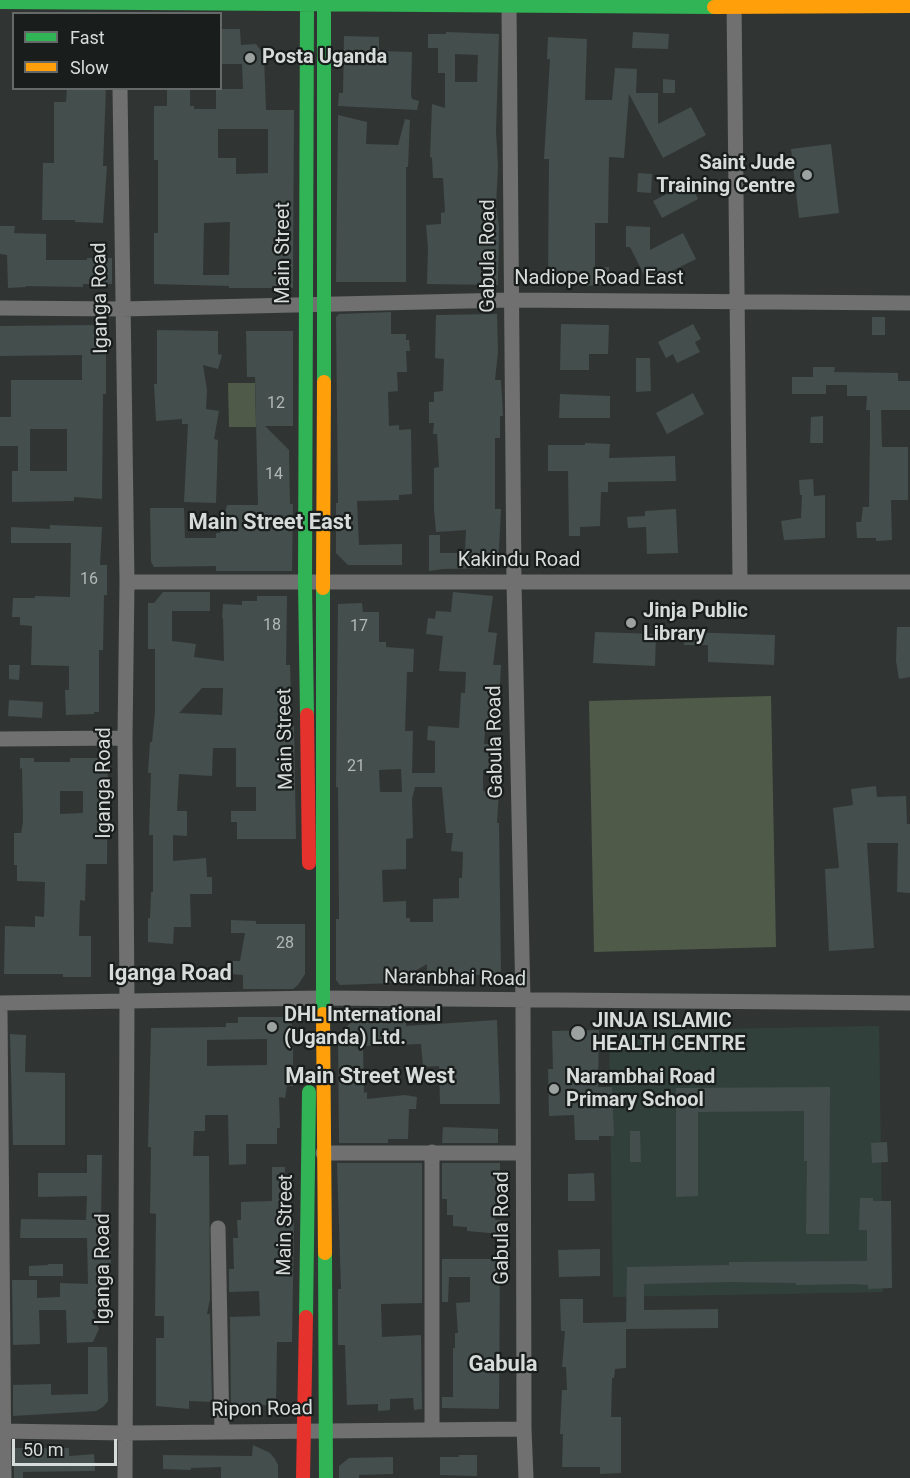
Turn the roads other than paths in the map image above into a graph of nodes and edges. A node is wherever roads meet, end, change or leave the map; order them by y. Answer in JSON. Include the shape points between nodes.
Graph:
{"nodes":[{"id":1,"x":308,"y":1,"type":"edge"},
{"id":2,"x":323,"y":1,"type":"edge"},
{"id":3,"x":0,"y":2,"type":"edge"},
{"id":4,"x":734,"y":4,"type":"edge"},
{"id":5,"x":509,"y":6,"type":"junction"},
{"id":6,"x":910,"y":6,"type":"edge"},
{"id":7,"x":119,"y":8,"type":"edge"},
{"id":8,"x":120,"y":90,"type":"edge"},
{"id":9,"x":510,"y":300,"type":"junction"},
{"id":10,"x":738,"y":301,"type":"junction"},
{"id":11,"x":910,"y":303,"type":"edge"},
{"id":12,"x":305,"y":304,"type":"junction"},
{"id":13,"x":322,"y":304,"type":"junction"},
{"id":14,"x":0,"y":308,"type":"edge"},
{"id":15,"x":122,"y":309,"type":"junction"},
{"id":16,"x":740,"y":581,"type":"junction"},
{"id":17,"x":127,"y":582,"type":"junction"},
{"id":18,"x":305,"y":582,"type":"junction"},
{"id":19,"x":324,"y":582,"type":"junction"},
{"id":20,"x":514,"y":582,"type":"junction"},
{"id":21,"x":910,"y":582,"type":"edge"},
{"id":22,"x":125,"y":738,"type":"junction"},
{"id":23,"x":0,"y":739,"type":"edge"},
{"id":24,"x":317,"y":999,"type":"junction"},
{"id":25,"x":524,"y":1001,"type":"junction"},
{"id":26,"x":127,"y":1002,"type":"junction"},
{"id":27,"x":0,"y":1003,"type":"edge"},
{"id":28,"x":910,"y":1003,"type":"edge"},
{"id":29,"x":0,"y":1011,"type":"edge"},
{"id":30,"x":310,"y":1058,"type":"dead end"},
{"id":31,"x":309,"y":1082,"type":"dead end"},
{"id":32,"x":432,"y":1152,"type":"junction"},
{"id":33,"x":323,"y":1153,"type":"junction"},
{"id":34,"x":524,"y":1153,"type":"junction"},
{"id":35,"x":218,"y":1228,"type":"dead end"},
{"id":36,"x":432,"y":1429,"type":"junction"},
{"id":37,"x":524,"y":1429,"type":"junction"},
{"id":38,"x":327,"y":1430,"type":"junction"},
{"id":39,"x":305,"y":1431,"type":"junction"},
{"id":40,"x":2,"y":1432,"type":"edge"},
{"id":41,"x":222,"y":1432,"type":"junction"},
{"id":42,"x":124,"y":1433,"type":"junction"},
{"id":43,"x":4,"y":1478,"type":"edge"},
{"id":44,"x":125,"y":1478,"type":"edge"},
{"id":45,"x":303,"y":1478,"type":"edge"},
{"id":46,"x":326,"y":1478,"type":"edge"},
{"id":47,"x":526,"y":1478,"type":"edge"}],
"edges":[{"from":1,"to":2,"type":"street"},
{"from":1,"to":7,"type":"street"},
{"from":1,"to":12,"type":"street","name":"Main Street"},
{"from":2,"to":5,"type":"street"},
{"from":2,"to":13,"type":"street","name":"Main Street"},
{"from":3,"to":7,"type":"street"},
{"from":4,"to":5,"type":"street"},
{"from":4,"to":6,"type":"street"},
{"from":4,"to":10,"type":"street"},
{"from":5,"to":9,"type":"street","name":"Gabula Road"},
{"from":8,"to":15,"type":"street","name":"Iganga Road"},
{"from":9,"to":10,"type":"street","name":"Nadiope Road East"},
{"from":9,"to":13,"type":"street","name":"Nadiope Road East"},
{"from":9,"to":20,"type":"street","name":"Gabula Road"},
{"from":10,"to":11,"type":"street","name":"Nadiope Road East"},
{"from":10,"to":16,"type":"street"},
{"from":12,"to":13,"type":"street","name":"Nadiope Road East"},
{"from":12,"to":15,"type":"street","name":"Nadiope Road East"},
{"from":12,"to":18,"type":"street","name":"Main Street"},
{"from":13,"to":19,"type":"street","name":"Main Street"},
{"from":14,"to":15,"type":"street","name":"Nadiope Road East"},
{"from":15,"to":17,"type":"street","name":"Iganga Road"},
{"from":16,"to":20,"type":"street","name":"Kakindu Road"},
{"from":16,"to":21,"type":"street","name":"Kakindu Road"},
{"from":17,"to":18,"type":"street","name":"Kakindu Road"},
{"from":17,"to":22,"type":"street","name":"Iganga Road"},
{"from":18,"to":19,"type":"street","name":"Kakindu Road"},
{"from":18,"to":24,"type":"street","name":"Main Street","via":[[309,886]]},
{"from":19,"to":20,"type":"street","name":"Kakindu Road"},
{"from":19,"to":24,"type":"street","name":"Main Street"},
{"from":20,"to":25,"type":"street","name":"Gabula Road"},
{"from":22,"to":23,"type":"street"},
{"from":22,"to":26,"type":"street","name":"Iganga Road"},
{"from":24,"to":25,"type":"street","name":"Naranbhai Road"},
{"from":24,"to":26,"type":"street","name":"Naranbhai Road"},
{"from":24,"to":30,"type":"street","name":"Main Street"},
{"from":24,"to":33,"type":"street","name":"Main Street"},
{"from":25,"to":28,"type":"street","name":"Naranbhai Road"},
{"from":25,"to":34,"type":"street","name":"Gabula Road"},
{"from":26,"to":27,"type":"street","name":"Naranbhai Road"},
{"from":26,"to":42,"type":"street","name":"Iganga Road"},
{"from":29,"to":40,"type":"street"},
{"from":31,"to":39,"type":"street","name":"Main Street"},
{"from":32,"to":33,"type":"street"},
{"from":32,"to":34,"type":"street"},
{"from":32,"to":36,"type":"street"},
{"from":33,"to":38,"type":"street","name":"Main Street"},
{"from":34,"to":37,"type":"street","name":"Gabula Road"},
{"from":35,"to":41,"type":"street"},
{"from":36,"to":37,"type":"street","name":"Ripon Road"},
{"from":36,"to":38,"type":"street","name":"Ripon Road"},
{"from":37,"to":47,"type":"street","name":"Gabula Road"},
{"from":38,"to":39,"type":"street","name":"Ripon Road"},
{"from":38,"to":46,"type":"street","name":"Main Street"},
{"from":39,"to":41,"type":"street","name":"Ripon Road"},
{"from":39,"to":45,"type":"street","name":"Main Street"},
{"from":40,"to":42,"type":"street","name":"Ripon Road"},
{"from":40,"to":43,"type":"street"},
{"from":41,"to":42,"type":"street","name":"Ripon Road"},
{"from":42,"to":44,"type":"street","name":"Iganga Road"}]}
